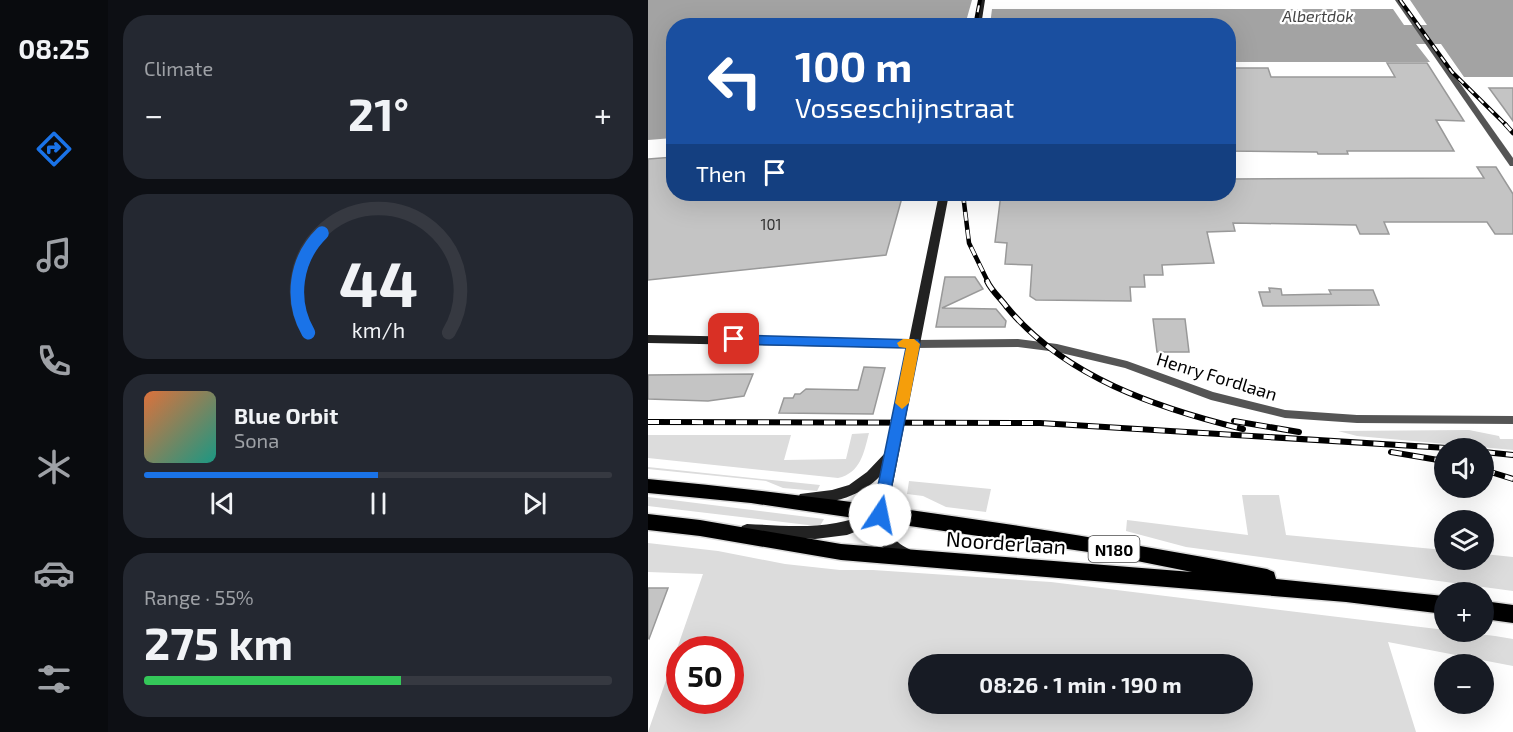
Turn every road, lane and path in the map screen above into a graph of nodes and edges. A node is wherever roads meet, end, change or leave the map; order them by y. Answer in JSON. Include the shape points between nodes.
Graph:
{"nodes":[{"id":1,"x":982,"y":0,"type":"edge"},
{"id":2,"x":1398,"y":0,"type":"edge"},
{"id":3,"x":978,"y":18,"type":"edge"},
{"id":4,"x":1513,"y":164,"type":"edge"},
{"id":5,"x":943,"y":201,"type":"edge"},
{"id":6,"x":648,"y":339,"type":"edge"},
{"id":7,"x":914,"y":344,"type":"junction"},
{"id":8,"x":1513,"y":420,"type":"edge"},
{"id":9,"x":892,"y":453,"type":"junction"},
{"id":10,"x":648,"y":486,"type":"edge"},
{"id":11,"x":751,"y":496,"type":"junction"},
{"id":12,"x":880,"y":515,"type":"junction"},
{"id":13,"x":648,"y":522,"type":"edge"},
{"id":14,"x":700,"y":528,"type":"junction"},
{"id":15,"x":914,"y":559,"type":"junction"},
{"id":16,"x":1346,"y":593,"type":"junction"},
{"id":17,"x":1434,"y":604,"type":"edge"},
{"id":18,"x":1494,"y":611,"type":"edge"},
{"id":19,"x":1513,"y":614,"type":"edge"}],
"edges":[{"from":1,"to":3,"type":"main road"},
{"from":2,"to":4,"type":"street"},
{"from":5,"to":7,"type":"main road"},
{"from":6,"to":7,"type":"main road"},
{"from":7,"to":8,"type":"street","name":"Henry Fordlaan","via":[[1018,343],[1064,350],[1127,364],[1211,396],[1286,414],[1357,419]]},
{"from":7,"to":9,"type":"main road"},
{"from":9,"to":11,"type":"main road","via":[[870,479],[849,492],[816,498]]},
{"from":9,"to":12,"type":"main road"},
{"from":10,"to":11,"type":"main road","name":"Noorderlaan","number":"N180"},
{"from":11,"to":12,"type":"main road","name":"Noorderlaan","number":"N180"},
{"from":12,"to":14,"type":"main road","name":"Noorderlaan","via":[[860,526],[824,534]]},
{"from":12,"to":15,"type":"main road","via":[[880,532],[888,543]]},
{"from":12,"to":16,"type":"main road","name":"Noorderlaan","number":"N180","via":[[1102,546]]},
{"from":13,"to":14,"type":"main road","name":"Noorderlaan","number":"N180"},
{"from":14,"to":15,"type":"main road","name":"Noorderlaan","number":"N180","via":[[807,547]]},
{"from":15,"to":16,"type":"main road","name":"Noorderlaan","number":"N180"},
{"from":16,"to":17,"type":"main road","name":"Noorderlaan","number":"N180"},
{"from":18,"to":19,"type":"main road"}]}
